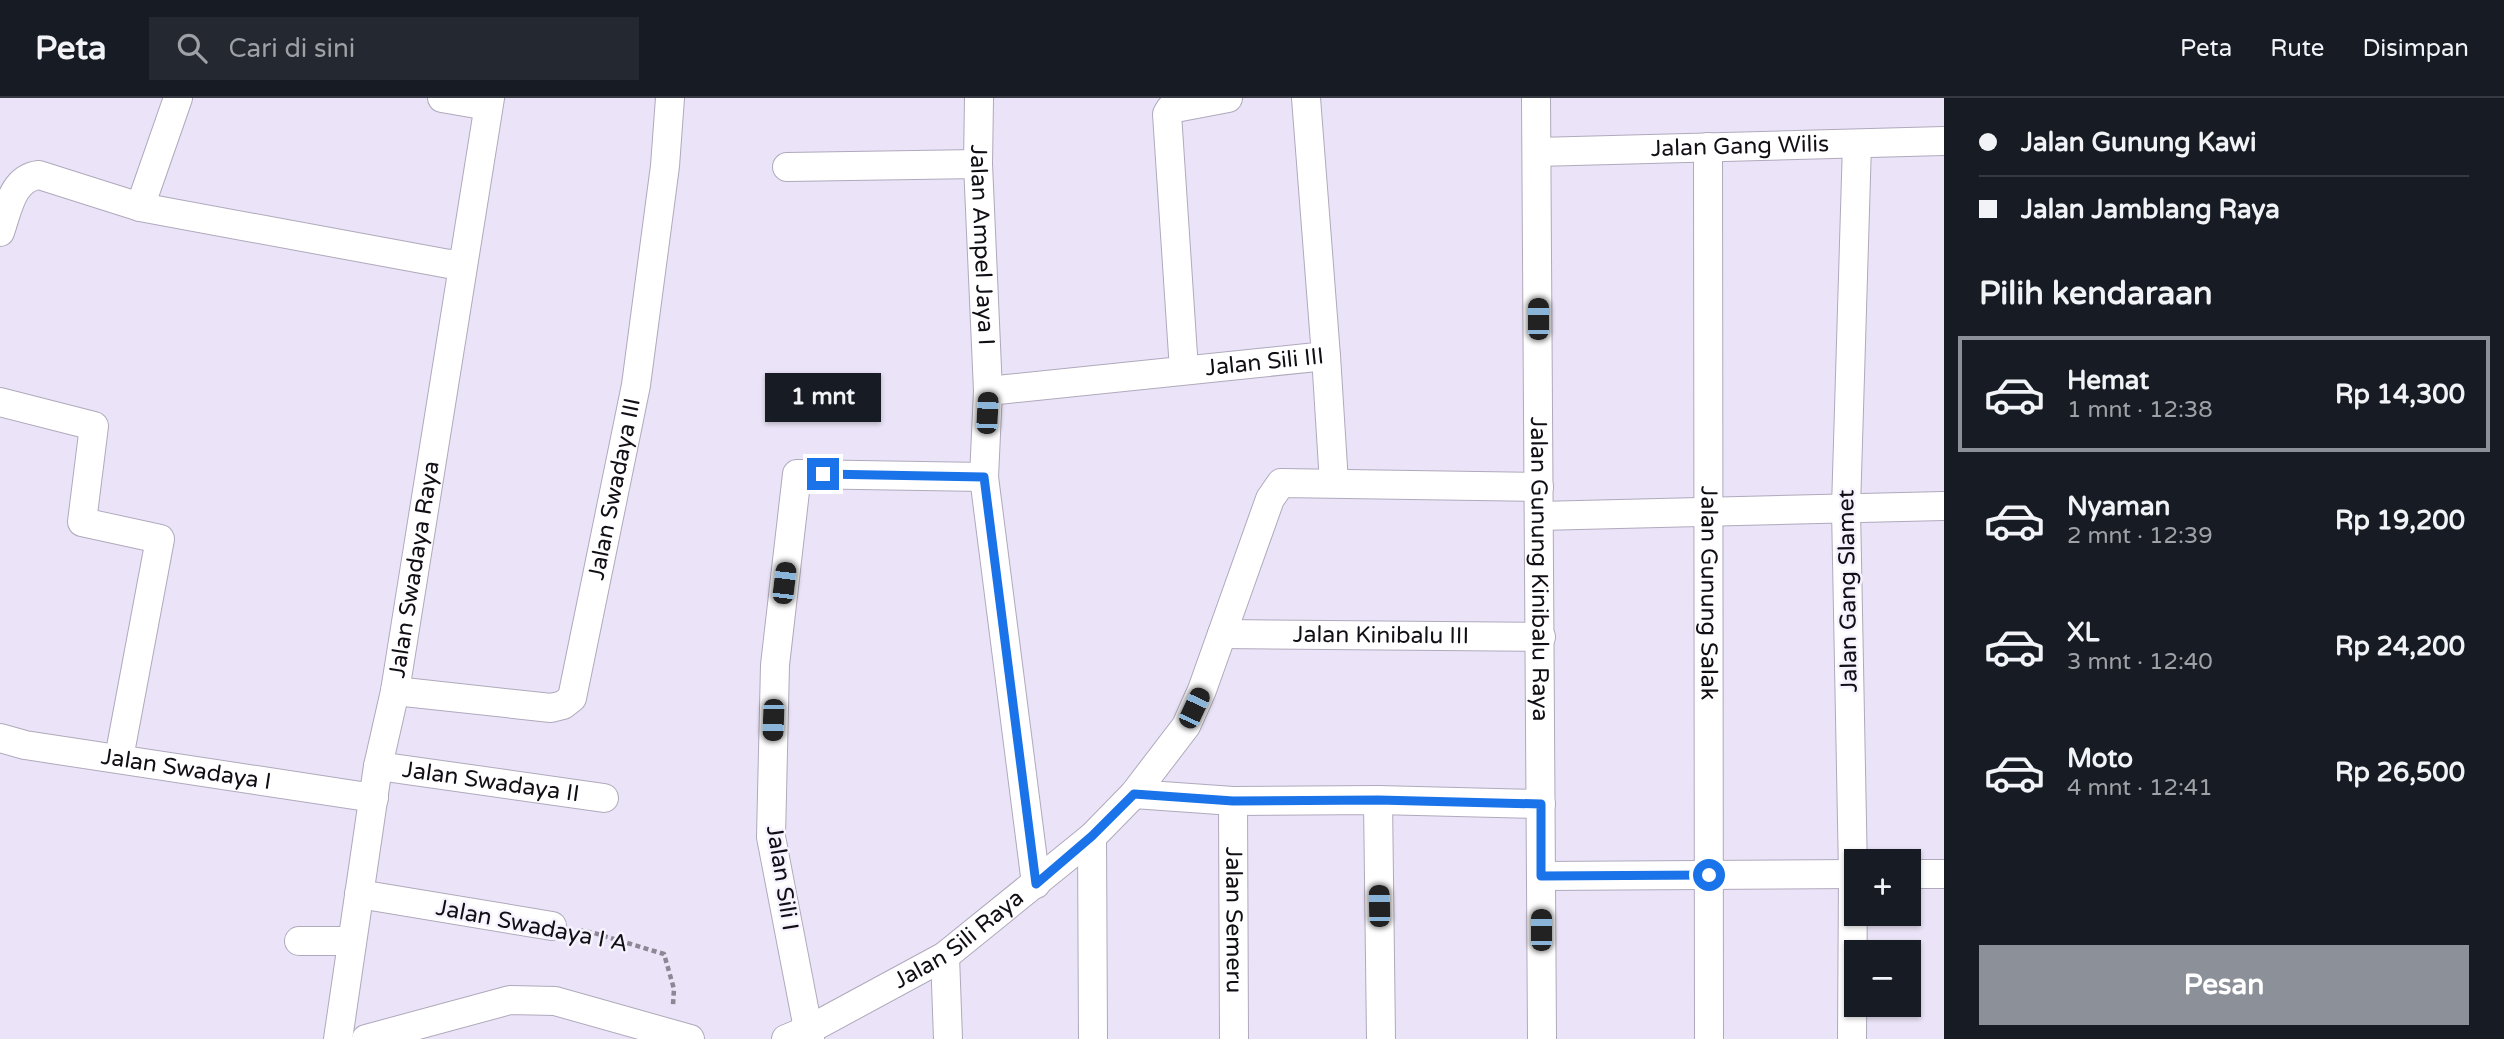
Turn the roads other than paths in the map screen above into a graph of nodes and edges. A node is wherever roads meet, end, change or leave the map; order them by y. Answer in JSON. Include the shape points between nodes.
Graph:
{"nodes":[{"id":1,"x":177,"y":98,"type":"edge"},
{"id":2,"x":442,"y":98,"type":"edge"},
{"id":3,"x":670,"y":98,"type":"edge"},
{"id":4,"x":979,"y":98,"type":"edge"},
{"id":5,"x":1228,"y":98,"type":"edge"},
{"id":6,"x":1306,"y":98,"type":"edge"},
{"id":7,"x":1536,"y":98,"type":"edge"},
{"id":8,"x":489,"y":102,"type":"edge"},
{"id":9,"x":1944,"y":141,"type":"edge"},
{"id":10,"x":1857,"y":144,"type":"junction"},
{"id":11,"x":1708,"y":147,"type":"junction"},
{"id":12,"x":1537,"y":152,"type":"junction"},
{"id":13,"x":978,"y":164,"type":"junction"},
{"id":14,"x":787,"y":167,"type":"dead end"},
{"id":15,"x":141,"y":207,"type":"junction"},
{"id":16,"x":0,"y":232,"type":"edge"},
{"id":17,"x":462,"y":263,"type":"junction"},
{"id":18,"x":1326,"y":356,"type":"junction"},
{"id":19,"x":1184,"y":370,"type":"junction"},
{"id":20,"x":988,"y":391,"type":"junction"},
{"id":21,"x":0,"y":402,"type":"edge"},
{"id":22,"x":984,"y":477,"type":"junction"},
{"id":23,"x":1334,"y":483,"type":"junction"},
{"id":24,"x":1539,"y":487,"type":"junction"},
{"id":25,"x":1944,"y":506,"type":"edge"},
{"id":26,"x":1846,"y":508,"type":"junction"},
{"id":27,"x":1708,"y":512,"type":"junction"},
{"id":28,"x":1539,"y":516,"type":"junction"},
{"id":29,"x":1222,"y":634,"type":"junction"},
{"id":30,"x":1541,"y":637,"type":"junction"},
{"id":31,"x":394,"y":691,"type":"junction"},
{"id":32,"x":0,"y":737,"type":"edge"},
{"id":33,"x":119,"y":758,"type":"junction"},
{"id":34,"x":378,"y":766,"type":"junction"},
{"id":35,"x":1134,"y":794,"type":"junction"},
{"id":36,"x":374,"y":798,"type":"junction"},
{"id":37,"x":604,"y":798,"type":"dead end"},
{"id":38,"x":1378,"y":800,"type":"junction"},
{"id":39,"x":1233,"y":801,"type":"junction"},
{"id":40,"x":1541,"y":804,"type":"junction"},
{"id":41,"x":1092,"y":836,"type":"junction"},
{"id":42,"x":1854,"y":849,"type":"edge"},
{"id":43,"x":1844,"y":874,"type":"edge"},
{"id":44,"x":1921,"y":874,"type":"edge"},
{"id":45,"x":1944,"y":874,"type":"edge"},
{"id":46,"x":1709,"y":875,"type":"junction"},
{"id":47,"x":1541,"y":876,"type":"junction"},
{"id":48,"x":1036,"y":884,"type":"junction"},
{"id":49,"x":359,"y":894,"type":"junction"},
{"id":50,"x":552,"y":926,"type":"road end"},
{"id":51,"x":1854,"y":926,"type":"edge"},
{"id":52,"x":299,"y":941,"type":"dead end"},
{"id":53,"x":352,"y":941,"type":"junction"},
{"id":54,"x":946,"y":956,"type":"junction"},
{"id":55,"x":680,"y":1036,"type":"edge"},
{"id":56,"x":802,"y":1036,"type":"edge"},
{"id":57,"x":338,"y":1039,"type":"edge"},
{"id":58,"x":366,"y":1039,"type":"edge"},
{"id":59,"x":948,"y":1039,"type":"edge"},
{"id":60,"x":1093,"y":1039,"type":"edge"},
{"id":61,"x":1234,"y":1039,"type":"edge"},
{"id":62,"x":1381,"y":1039,"type":"edge"},
{"id":63,"x":1542,"y":1039,"type":"edge"},
{"id":64,"x":1709,"y":1039,"type":"edge"},
{"id":65,"x":1852,"y":1039,"type":"edge"}],
"edges":[{"from":1,"to":15,"type":"street"},
{"from":2,"to":8,"type":"street"},
{"from":3,"to":31,"type":"street","name":"Jalan Swadaya III","via":[[636,385],[572,698],[551,708]]},
{"from":4,"to":13,"type":"street","name":"Jalan Ampel Jaya I"},
{"from":5,"to":19,"type":"street","via":[[1170,108],[1167,114]]},
{"from":6,"to":18,"type":"street","name":"Jalan Sili III"},
{"from":7,"to":12,"type":"street","name":"Jalan Gunung Kinibalu Raya"},
{"from":8,"to":17,"type":"street","name":"Jalan Swadaya Raya"},
{"from":9,"to":10,"type":"street","name":"Jalan Gang Wilis"},
{"from":10,"to":11,"type":"street","name":"Jalan Gang Wilis"},
{"from":10,"to":26,"type":"street","name":"Jalan Gang Slamet"},
{"from":11,"to":12,"type":"street","name":"Jalan Gang Wilis"},
{"from":11,"to":27,"type":"street","name":"Jalan Gunung Salak"},
{"from":12,"to":24,"type":"street","name":"Jalan Gunung Kinibalu Raya"},
{"from":13,"to":14,"type":"street"},
{"from":13,"to":20,"type":"street","name":"Jalan Ampel Jaya I"},
{"from":15,"to":16,"type":"street","via":[[30,176],[16,188]]},
{"from":15,"to":17,"type":"street"},
{"from":17,"to":31,"type":"street","name":"Jalan Swadaya Raya"},
{"from":18,"to":19,"type":"street","name":"Jalan Sili III"},
{"from":18,"to":23,"type":"street"},
{"from":19,"to":20,"type":"street","name":"Jalan Sili III"},
{"from":20,"to":22,"type":"street","name":"Jalan Ampel Jaya I"},
{"from":21,"to":33,"type":"street","via":[[94,426],[82,523],[160,538]]},
{"from":22,"to":48,"type":"street","name":"Jalan Ampel Jaya I"},
{"from":22,"to":56,"type":"street","name":"Jalan Sili I","via":[[797,474],[775,665],[771,837]]},
{"from":23,"to":24,"type":"street"},
{"from":23,"to":29,"type":"street","name":"Jalan Sili Raya","via":[[1281,482],[1270,499]]},
{"from":24,"to":28,"type":"street","name":"Jalan Gunung Kinibalu Raya"},
{"from":25,"to":26,"type":"street"},
{"from":26,"to":27,"type":"street"},
{"from":26,"to":42,"type":"street","name":"Jalan Gang Slamet"},
{"from":27,"to":28,"type":"street"},
{"from":27,"to":46,"type":"street","name":"Jalan Gunung Salak"},
{"from":28,"to":30,"type":"street","name":"Jalan Gunung Kinibalu Raya"},
{"from":29,"to":30,"type":"street","name":"Jalan Kinibalu III"},
{"from":29,"to":35,"type":"street","name":"Jalan Sili Raya","via":[[1186,726]]},
{"from":30,"to":40,"type":"street","name":"Jalan Gunung Kinibalu Raya"},
{"from":31,"to":34,"type":"street","name":"Jalan Swadaya Raya"},
{"from":32,"to":33,"type":"street","name":"Jalan Swadaya I","via":[[24,745]]},
{"from":33,"to":36,"type":"street","name":"Jalan Swadaya I"},
{"from":34,"to":36,"type":"street","name":"Jalan Swadaya Raya"},
{"from":34,"to":37,"type":"street","name":"Jalan Swadaya II"},
{"from":35,"to":39,"type":"street"},
{"from":35,"to":41,"type":"street","name":"Jalan Sili Raya"},
{"from":36,"to":49,"type":"street","name":"Jalan Swadaya Raya"},
{"from":38,"to":39,"type":"street"},
{"from":38,"to":40,"type":"street"},
{"from":38,"to":62,"type":"street"},
{"from":39,"to":61,"type":"street","name":"Jalan Semeru"},
{"from":40,"to":47,"type":"street","name":"Jalan Gunung Kinibalu Raya"},
{"from":41,"to":48,"type":"street","name":"Jalan Sili Raya"},
{"from":41,"to":60,"type":"street"},
{"from":43,"to":46,"type":"street"},
{"from":44,"to":45,"type":"street"},
{"from":46,"to":47,"type":"street"},
{"from":46,"to":64,"type":"street","name":"Jalan Gunung Salak"},
{"from":47,"to":63,"type":"street","name":"Jalan Gunung Kinibalu Raya"},
{"from":48,"to":54,"type":"street","name":"Jalan Sili Raya"},
{"from":49,"to":50,"type":"street","name":"Jalan Swadaya I A"},
{"from":49,"to":53,"type":"street","name":"Jalan Swadaya Raya"},
{"from":51,"to":65,"type":"street","name":"Jalan Gang Slamet"},
{"from":52,"to":53,"type":"street"},
{"from":53,"to":57,"type":"street","name":"Jalan Swadaya Raya"},
{"from":54,"to":56,"type":"street","name":"Jalan Sili Raya"},
{"from":54,"to":59,"type":"street"},
{"from":55,"to":58,"type":"street","via":[[534,999],[510,1000]]}]}
